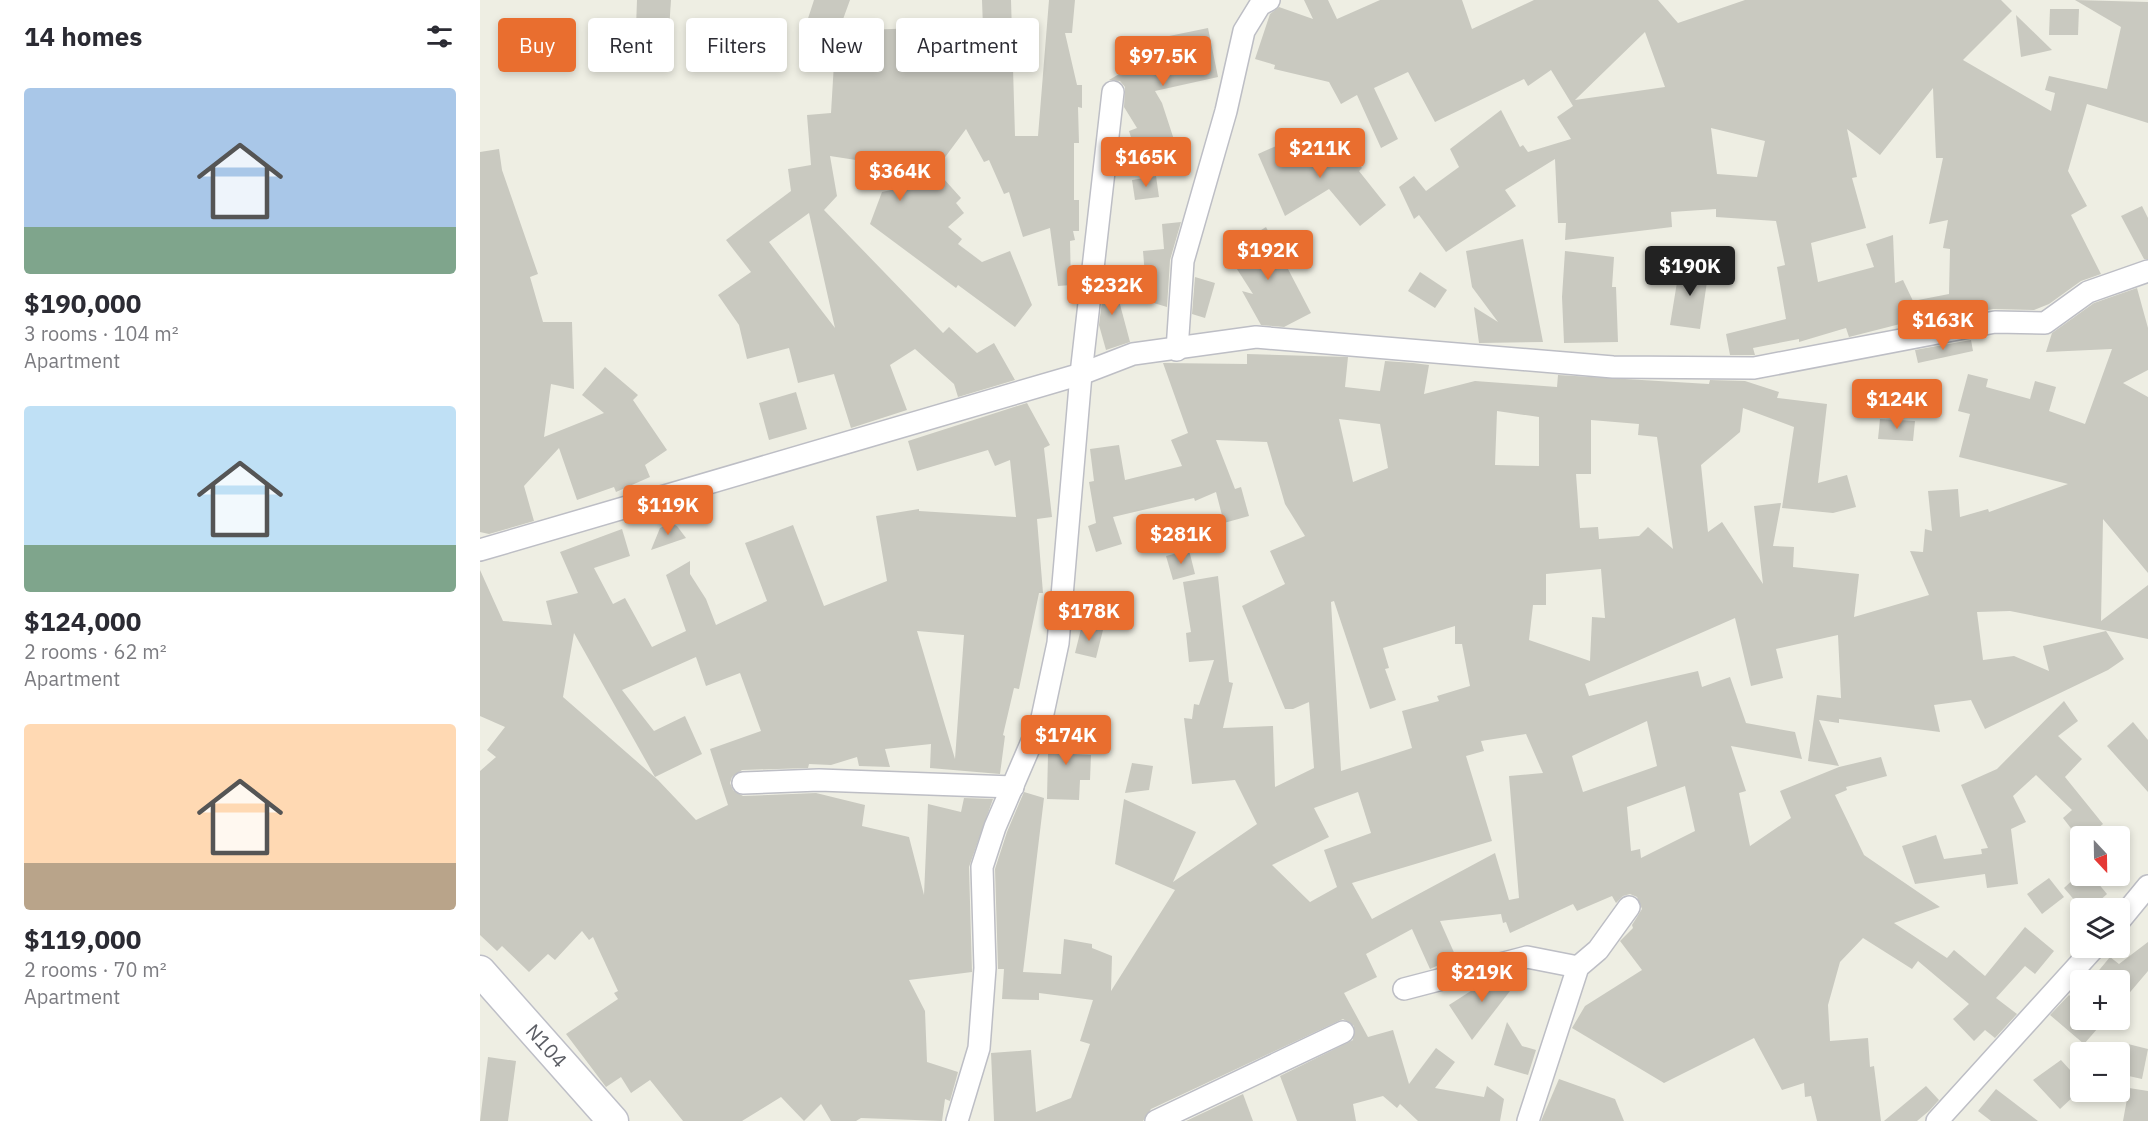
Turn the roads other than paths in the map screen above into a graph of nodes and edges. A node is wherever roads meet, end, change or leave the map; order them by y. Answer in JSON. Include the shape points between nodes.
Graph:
{"nodes":[{"id":1,"x":1269,"y":0,"type":"edge"},
{"id":2,"x":1113,"y":92,"type":"dead end"},
{"id":3,"x":2148,"y":271,"type":"edge"},
{"id":4,"x":1178,"y":350,"type":"junction"},
{"id":5,"x":1081,"y":374,"type":"junction"},
{"id":6,"x":480,"y":550,"type":"edge"},
{"id":7,"x":743,"y":783,"type":"dead end"},
{"id":8,"x":1013,"y":788,"type":"junction"},
{"id":9,"x":2148,"y":886,"type":"edge"},
{"id":10,"x":1629,"y":907,"type":"dead end"},
{"id":11,"x":2130,"y":908,"type":"edge"},
{"id":12,"x":2085,"y":958,"type":"edge"},
{"id":13,"x":1578,"y":967,"type":"junction"},
{"id":14,"x":480,"y":971,"type":"edge"},
{"id":15,"x":1404,"y":989,"type":"dead end"},
{"id":16,"x":1343,"y":1032,"type":"dead end"},
{"id":17,"x":613,"y":1121,"type":"edge"},
{"id":18,"x":957,"y":1121,"type":"edge"},
{"id":19,"x":1156,"y":1121,"type":"edge"},
{"id":20,"x":1528,"y":1121,"type":"edge"},
{"id":21,"x":1937,"y":1121,"type":"edge"}],
"edges":[{"from":1,"to":4,"type":"street","via":[[1260,5],[1244,31],[1226,111],[1183,261]]},
{"from":2,"to":5,"type":"street"},
{"from":3,"to":4,"type":"street","via":[[2088,292],[2045,323],[1995,322],[1754,368],[1613,367],[1256,337]]},
{"from":4,"to":5,"type":"street","via":[[1133,354]]},
{"from":5,"to":6,"type":"street"},
{"from":5,"to":8,"type":"street","via":[[1059,643],[1042,718]]},
{"from":7,"to":8,"type":"street","via":[[819,780]]},
{"from":8,"to":18,"type":"street","via":[[982,867],[985,968],[979,1048]]},
{"from":9,"to":11,"type":"street"},
{"from":10,"to":13,"type":"street","via":[[1598,950]]},
{"from":12,"to":21,"type":"street"},
{"from":13,"to":15,"type":"street","via":[[1527,957]]},
{"from":13,"to":20,"type":"street"},
{"from":14,"to":17,"type":"street","name":"N104","number":"N104"},
{"from":16,"to":19,"type":"street"}]}
